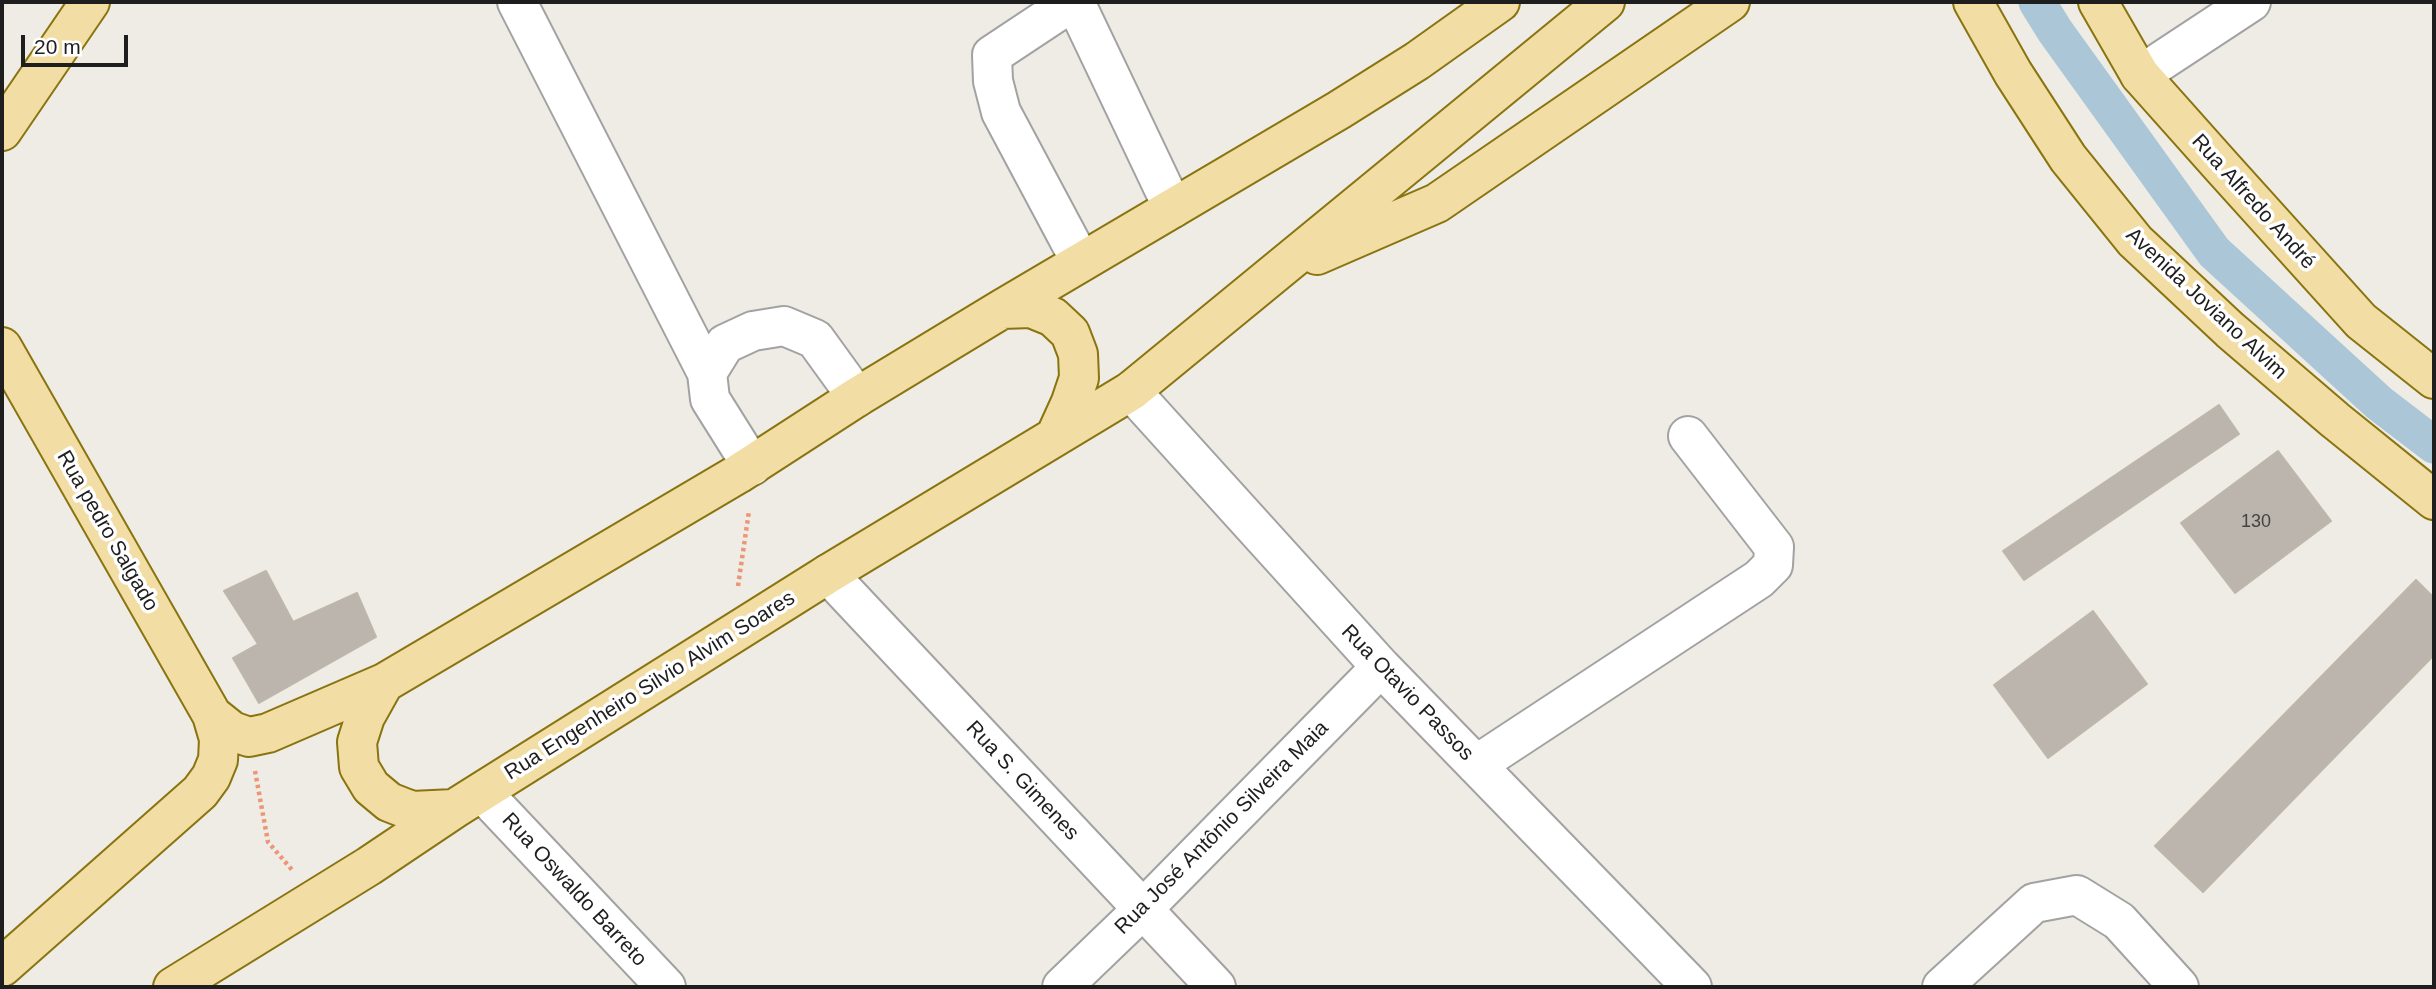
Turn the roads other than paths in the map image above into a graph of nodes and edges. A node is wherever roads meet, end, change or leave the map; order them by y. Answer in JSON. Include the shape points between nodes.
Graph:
{"nodes":[{"id":1,"x":90,"y":2,"type":"edge"},
{"id":2,"x":517,"y":2,"type":"edge"},
{"id":3,"x":1073,"y":2,"type":"edge"},
{"id":4,"x":1500,"y":2,"type":"edge"},
{"id":5,"x":1605,"y":2,"type":"edge"},
{"id":6,"x":1730,"y":2,"type":"edge"},
{"id":7,"x":1973,"y":2,"type":"edge"},
{"id":8,"x":2098,"y":2,"type":"edge"},
{"id":9,"x":2251,"y":2,"type":"edge"},
{"id":10,"x":2140,"y":75,"type":"junction"},
{"id":11,"x":2,"y":131,"type":"edge"},
{"id":12,"x":1173,"y":208,"type":"junction"},
{"id":13,"x":1081,"y":262,"type":"junction"},
{"id":14,"x":1277,"y":272,"type":"junction"},
{"id":15,"x":1002,"y":309,"type":"junction"},
{"id":16,"x":2,"y":347,"type":"edge"},
{"id":17,"x":707,"y":373,"type":"junction"},
{"id":18,"x":2434,"y":379,"type":"edge"},
{"id":19,"x":1131,"y":391,"type":"junction"},
{"id":20,"x":857,"y":397,"type":"junction"},
{"id":21,"x":1056,"y":435,"type":"junction"},
{"id":22,"x":1688,"y":436,"type":"dead end"},
{"id":23,"x":745,"y":470,"type":"junction"},
{"id":24,"x":2434,"y":500,"type":"edge"},
{"id":25,"x":828,"y":573,"type":"junction"},
{"id":26,"x":1381,"y":667,"type":"junction"},
{"id":27,"x":384,"y":682,"type":"junction"},
{"id":28,"x":212,"y":715,"type":"junction"},
{"id":29,"x":1476,"y":765,"type":"junction"},
{"id":30,"x":468,"y":800,"type":"junction"},
{"id":31,"x":1142,"y":909,"type":"junction"},
{"id":32,"x":2,"y":967,"type":"edge"},
{"id":33,"x":173,"y":987,"type":"edge"},
{"id":34,"x":666,"y":987,"type":"edge"},
{"id":35,"x":1062,"y":987,"type":"edge"},
{"id":36,"x":1216,"y":987,"type":"edge"},
{"id":37,"x":1692,"y":987,"type":"edge"},
{"id":38,"x":1942,"y":987,"type":"edge"},
{"id":39,"x":2179,"y":987,"type":"edge"}],
"edges":[{"from":1,"to":11,"type":"main road"},
{"from":2,"to":17,"type":"street"},
{"from":3,"to":12,"type":"street"},
{"from":3,"to":13,"type":"street","via":[[992,55],[992,68],[1002,112]]},
{"from":4,"to":12,"type":"main road","via":[[1417,61]]},
{"from":5,"to":14,"type":"main road","name":"Rua Engenheiro Silvio Alvim Soares"},
{"from":6,"to":14,"type":"main road","via":[[1437,204]]},
{"from":7,"to":24,"type":"main road","name":"Avenida Joviano Alvim","via":[[2068,158],[2135,241],[2230,330]]},
{"from":8,"to":10,"type":"main road","name":"Rua Alfredo André"},
{"from":9,"to":10,"type":"street"},
{"from":10,"to":18,"type":"main road","name":"Rua Alfredo André","via":[[2361,321]]},
{"from":12,"to":13,"type":"main road"},
{"from":13,"to":15,"type":"main road"},
{"from":14,"to":19,"type":"main road","name":"Rua Engenheiro Silvio Alvim Soares"},
{"from":15,"to":20,"type":"main road"},
{"from":15,"to":21,"type":"main road","via":[[1031,307],[1053,317],[1070,333],[1078,354],[1079,377]]},
{"from":16,"to":28,"type":"main road","name":"Rua pedro Salgado"},
{"from":17,"to":20,"type":"street","via":[[725,344],[752,331],[784,326],[815,340]]},
{"from":17,"to":23,"type":"street","via":[[710,399]]},
{"from":19,"to":21,"type":"main road","name":"Rua Engenheiro Silvio Alvim Soares"},
{"from":19,"to":26,"type":"street","name":"Rua Otavio Passos"},
{"from":20,"to":23,"type":"main road"},
{"from":21,"to":25,"type":"main road","name":"Rua Engenheiro Silvio Alvim Soares"},
{"from":22,"to":29,"type":"street","via":[[1774,547],[1773,565],[1759,579]]},
{"from":23,"to":27,"type":"main road"},
{"from":25,"to":30,"type":"main road","name":"Rua Engenheiro Silvio Alvim Soares"},
{"from":25,"to":31,"type":"street","name":"Rua S. Gimenes"},
{"from":26,"to":29,"type":"street","name":"Rua Otavio Passos"},
{"from":26,"to":31,"type":"street","name":"Rua José Antônio Silveira Maia"},
{"from":27,"to":28,"type":"main road","via":[[287,726],[249,737],[232,731]]},
{"from":27,"to":30,"type":"main road","via":[[357,742],[359,767],[371,787],[388,802],[412,811]]},
{"from":28,"to":32,"type":"main road","via":[[219,739],[218,760],[200,792]]},
{"from":29,"to":37,"type":"street","name":"Rua Otavio Passos"},
{"from":30,"to":33,"type":"main road","name":"Rua Engenheiro Silvio Alvim Soares"},
{"from":30,"to":34,"type":"street","name":"Rua Oswaldo Barreto"},
{"from":31,"to":35,"type":"street","name":"Rua José Antônio Silveira Maia"},
{"from":31,"to":36,"type":"street","name":"Rua S. Gimenes"},
{"from":38,"to":39,"type":"street","via":[[2034,903],[2077,895],[2119,921]]}]}
